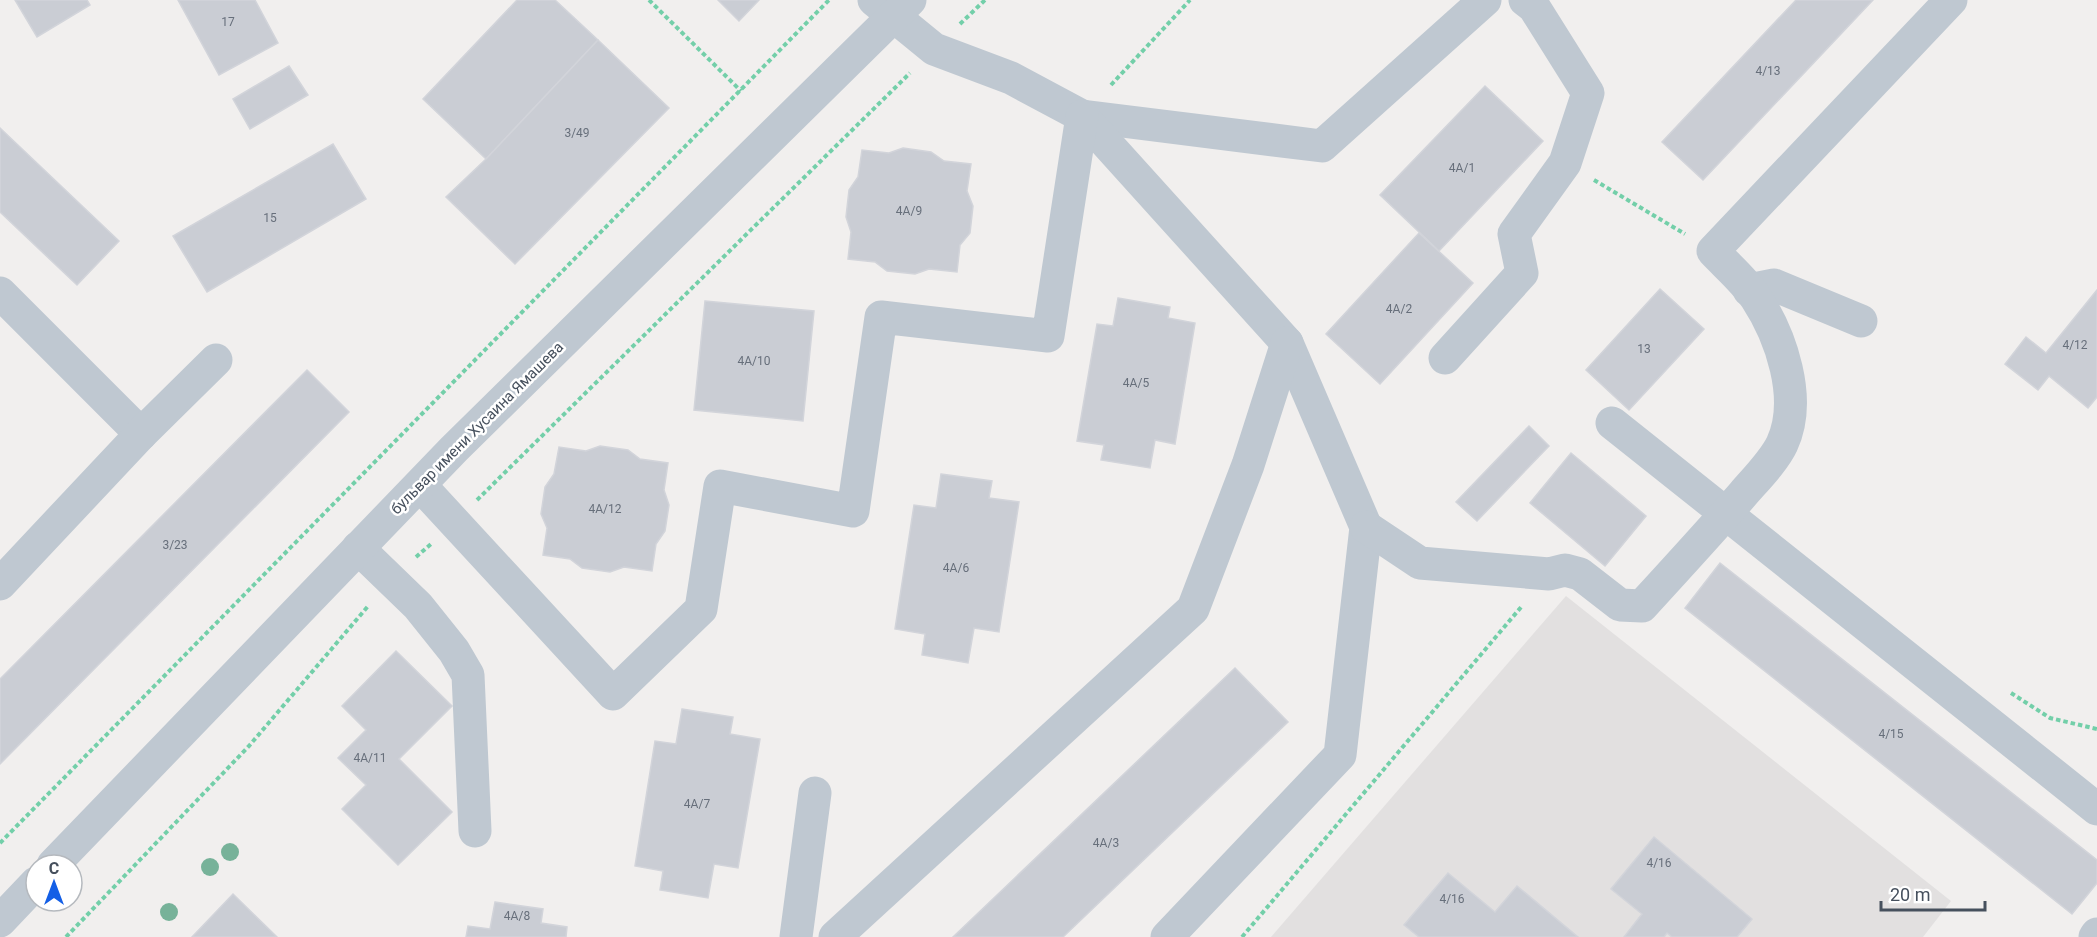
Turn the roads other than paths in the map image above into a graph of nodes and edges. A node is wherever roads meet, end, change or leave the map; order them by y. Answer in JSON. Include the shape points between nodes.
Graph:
{"nodes":[{"id":1,"x":1485,"y":0,"type":"edge"},
{"id":2,"x":1525,"y":0,"type":"edge"},
{"id":3,"x":1951,"y":0,"type":"edge"},
{"id":4,"x":892,"y":6,"type":"edge"},
{"id":5,"x":1082,"y":116,"type":"junction"},
{"id":6,"x":1749,"y":290,"type":"junction"},
{"id":7,"x":0,"y":293,"type":"edge"},
{"id":8,"x":1861,"y":321,"type":"dead end"},
{"id":9,"x":1287,"y":343,"type":"junction"},
{"id":10,"x":1445,"y":358,"type":"dead end"},
{"id":11,"x":216,"y":360,"type":"dead end"},
{"id":12,"x":1612,"y":423,"type":"dead end"},
{"id":13,"x":141,"y":435,"type":"junction"},
{"id":14,"x":420,"y":484,"type":"junction"},
{"id":15,"x":1726,"y":514,"type":"junction"},
{"id":16,"x":1366,"y":527,"type":"junction"},
{"id":17,"x":358,"y":548,"type":"junction"},
{"id":18,"x":0,"y":584,"type":"edge"},
{"id":19,"x":815,"y":793,"type":"dead end"},
{"id":20,"x":2097,"y":808,"type":"edge"},
{"id":21,"x":475,"y":831,"type":"dead end"},
{"id":22,"x":65,"y":853,"type":"edge"},
{"id":23,"x":24,"y":896,"type":"edge"},
{"id":24,"x":0,"y":921,"type":"edge"},
{"id":25,"x":796,"y":937,"type":"edge"},
{"id":26,"x":835,"y":937,"type":"edge"},
{"id":27,"x":1167,"y":937,"type":"edge"}],
"edges":[{"from":1,"to":5,"type":"street","via":[[1322,146]]},
{"from":2,"to":10,"type":"street","via":[[1534,7],[1588,93],[1564,163],[1514,234],[1522,273]]},
{"from":3,"to":6,"type":"street","via":[[1713,250]]},
{"from":4,"to":5,"type":"street","via":[[934,49],[1011,78]]},
{"from":4,"to":14,"type":"street","name":"бульвар имени Хусаина Ямашева"},
{"from":5,"to":9,"type":"street"},
{"from":5,"to":14,"type":"street","via":[[1048,336],[881,317],[853,511],[720,486],[701,609],[613,694]]},
{"from":6,"to":8,"type":"street","via":[[1774,285]]},
{"from":6,"to":15,"type":"street","via":[[1771,323],[1784,359],[1790,416],[1781,444]]},
{"from":7,"to":13,"type":"street"},
{"from":9,"to":16,"type":"street"},
{"from":9,"to":26,"type":"street","via":[[1248,465],[1193,609]]},
{"from":11,"to":13,"type":"street"},
{"from":12,"to":15,"type":"street"},
{"from":13,"to":18,"type":"street"},
{"from":14,"to":17,"type":"street","name":"бульвар имени Хусаина Ямашева"},
{"from":15,"to":16,"type":"street","via":[[1642,606],[1620,605],[1580,574],[1564,570],[1549,574],[1420,563]]},
{"from":15,"to":20,"type":"street"},
{"from":16,"to":27,"type":"street","via":[[1340,755]]},
{"from":17,"to":21,"type":"street","via":[[425,615],[468,675]]},
{"from":17,"to":22,"type":"street","name":"бульвар имени Хусаина Ямашева"},
{"from":19,"to":25,"type":"street"},
{"from":23,"to":24,"type":"street"}]}
